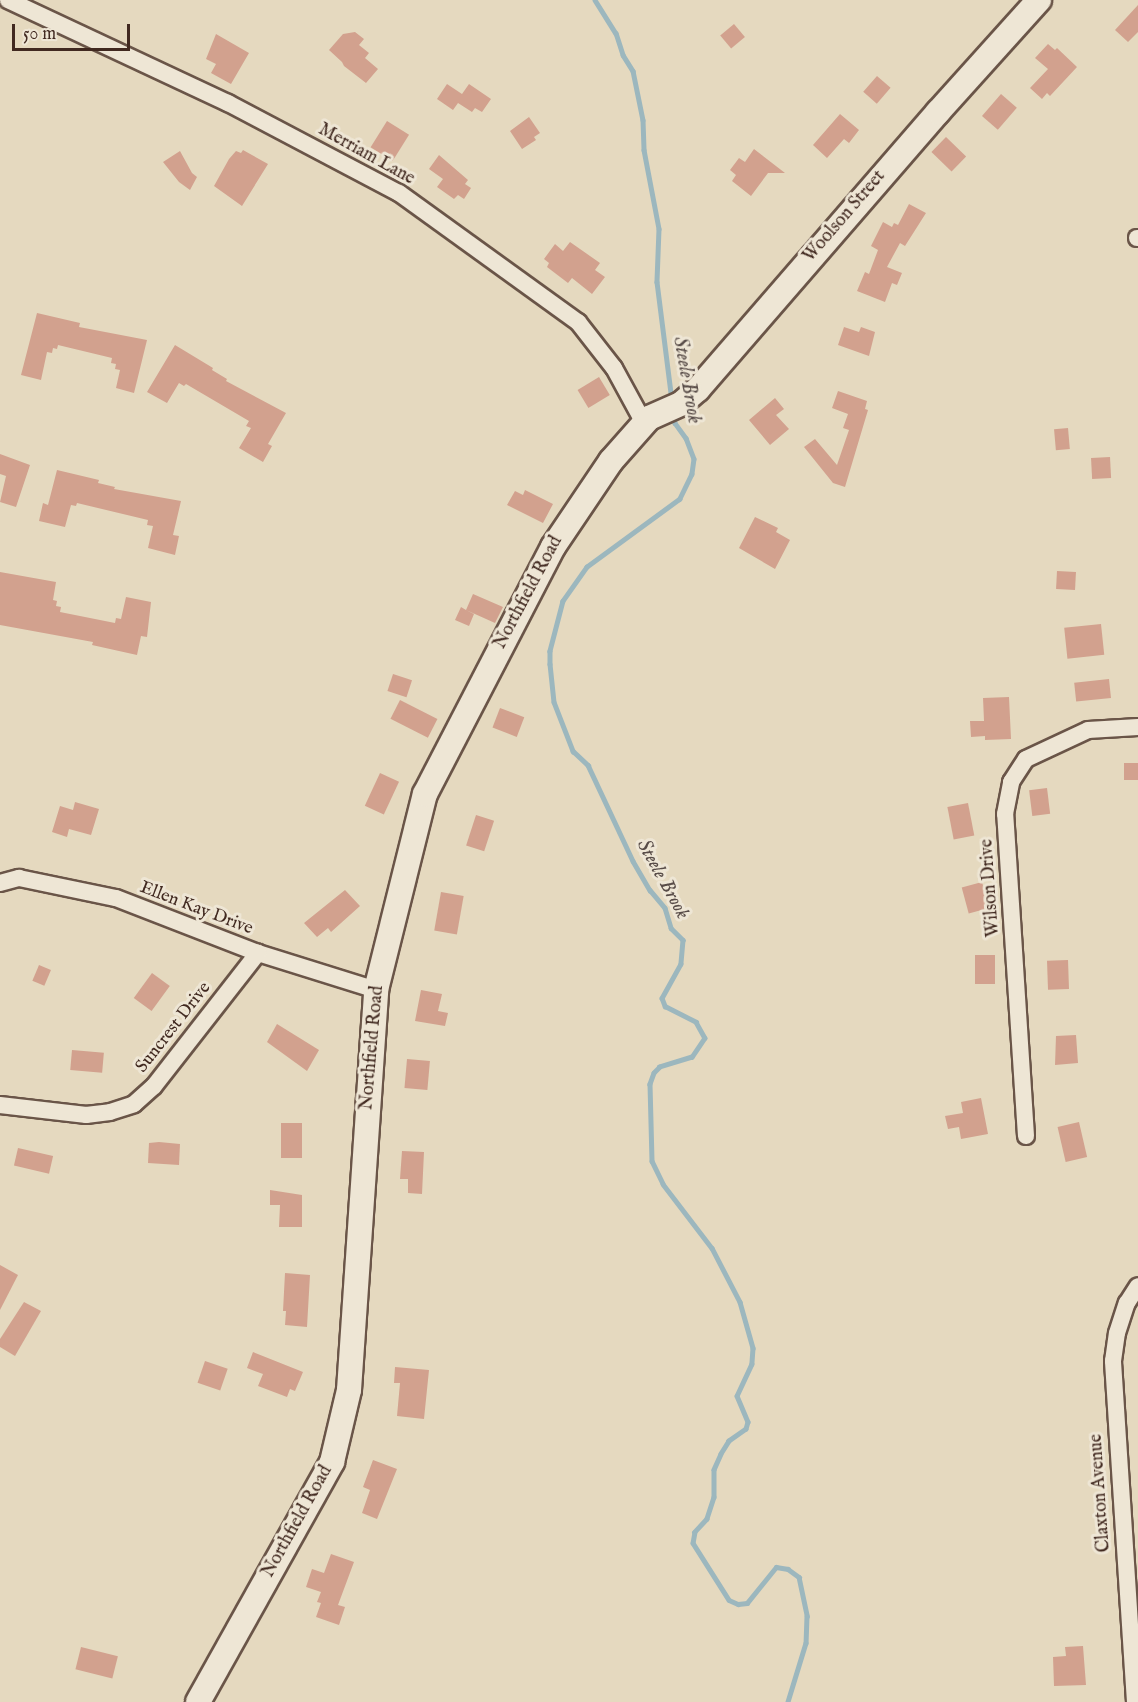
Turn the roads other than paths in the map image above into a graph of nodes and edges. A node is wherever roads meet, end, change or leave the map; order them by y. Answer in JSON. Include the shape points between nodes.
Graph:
{"nodes":[{"id":1,"x":8,"y":0,"type":"edge"},
{"id":2,"x":1040,"y":0,"type":"edge"},
{"id":3,"x":651,"y":418,"type":"junction"},
{"id":4,"x":1138,"y":727,"type":"edge"},
{"id":5,"x":0,"y":883,"type":"edge"},
{"id":6,"x":258,"y":953,"type":"junction"},
{"id":7,"x":376,"y":990,"type":"junction"},
{"id":8,"x":0,"y":1104,"type":"edge"},
{"id":9,"x":1026,"y":1136,"type":"dead end"},
{"id":10,"x":1138,"y":1286,"type":"edge"},
{"id":11,"x":198,"y":1702,"type":"edge"},
{"id":12,"x":1135,"y":1702,"type":"edge"}],
"edges":[{"from":1,"to":3,"type":"street","name":"Merriam Lane","via":[[228,103],[399,192],[578,322]]},
{"from":2,"to":3,"type":"street","name":"Woolson Street","via":[[938,111],[698,389]]},
{"from":3,"to":7,"type":"street","name":"Northfield Road","via":[[611,461],[553,548],[425,794]]},
{"from":4,"to":9,"type":"street","name":"Wilson Drive","via":[[1088,730],[1026,759],[1011,782],[1005,814]]},
{"from":5,"to":6,"type":"street","name":"Ellen Kay Drive","via":[[19,878],[116,898]]},
{"from":6,"to":7,"type":"street","name":"Ellen Kay Drive"},
{"from":6,"to":8,"type":"street","name":"Suncrest Drive","via":[[154,1086],[134,1104],[87,1115]]},
{"from":7,"to":11,"type":"street","name":"Northfield Road","via":[[349,1390],[332,1462]]},
{"from":10,"to":12,"type":"street","name":"Claxton Avenue","via":[[1127,1303],[1117,1333],[1113,1361]]}]}
